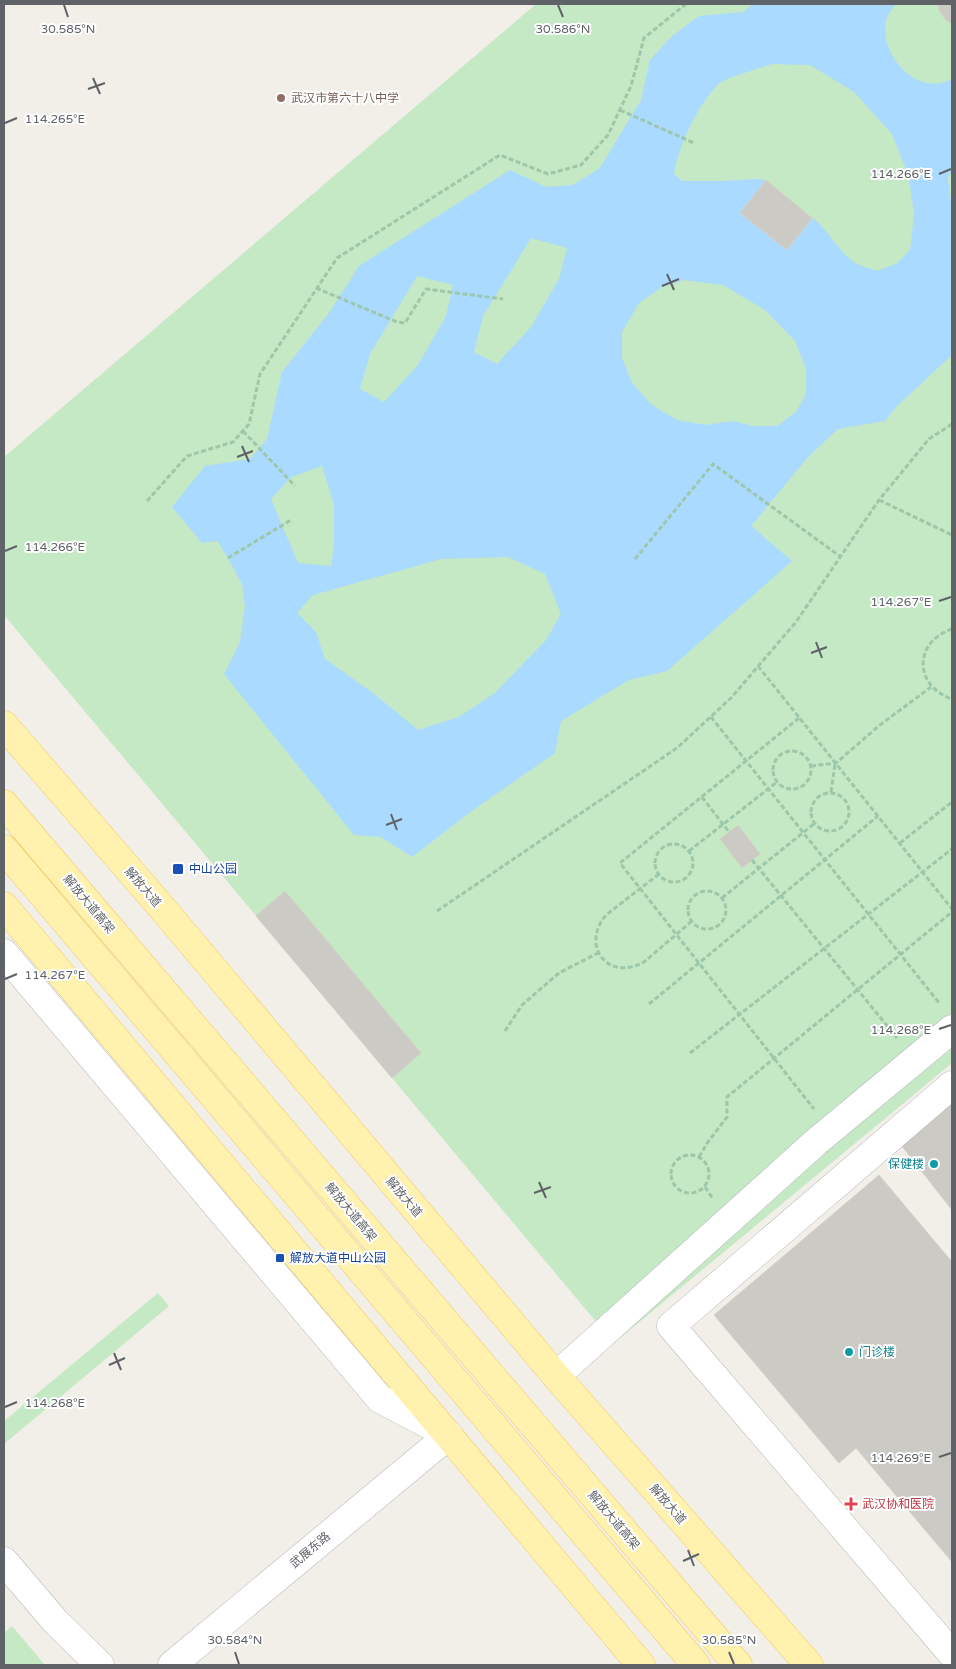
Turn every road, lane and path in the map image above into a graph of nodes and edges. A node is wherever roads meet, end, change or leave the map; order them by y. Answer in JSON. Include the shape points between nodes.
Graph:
{"nodes":[{"id":1,"x":686,"y":4,"type":"edge"},
{"id":2,"x":620,"y":110,"type":"junction"},
{"id":3,"x":694,"y":143,"type":"dead end"},
{"id":4,"x":316,"y":288,"type":"junction"},
{"id":5,"x":503,"y":299,"type":"dead end"},
{"id":6,"x":952,"y":424,"type":"edge"},
{"id":7,"x":243,"y":431,"type":"junction"},
{"id":8,"x":295,"y":486,"type":"dead end"},
{"id":9,"x":879,"y":500,"type":"junction"},
{"id":10,"x":147,"y":501,"type":"dead end"},
{"id":11,"x":291,"y":520,"type":"dead end"},
{"id":12,"x":952,"y":535,"type":"edge"},
{"id":13,"x":841,"y":557,"type":"junction"},
{"id":14,"x":228,"y":558,"type":"dead end"},
{"id":15,"x":635,"y":559,"type":"dead end"},
{"id":16,"x":952,"y":630,"type":"edge"},
{"id":17,"x":758,"y":666,"type":"junction"},
{"id":18,"x":931,"y":687,"type":"junction"},
{"id":19,"x":952,"y":699,"type":"edge"},
{"id":20,"x":711,"y":717,"type":"junction"},
{"id":21,"x":800,"y":718,"type":"junction"},
{"id":22,"x":4,"y":725,"type":"edge"},
{"id":23,"x":746,"y":761,"type":"junction"},
{"id":24,"x":836,"y":763,"type":"junction"},
{"id":25,"x":811,"y":766,"type":"junction"},
{"id":26,"x":777,"y":782,"type":"junction"},
{"id":27,"x":768,"y":789,"type":"junction"},
{"id":28,"x":830,"y":792,"type":"junction"},
{"id":29,"x":702,"y":797,"type":"junction"},
{"id":30,"x":952,"y":802,"type":"edge"},
{"id":31,"x":4,"y":804,"type":"edge"},
{"id":32,"x":878,"y":816,"type":"junction"},
{"id":33,"x":815,"y":823,"type":"junction"},
{"id":34,"x":723,"y":825,"type":"junction"},
{"id":35,"x":729,"y":832,"type":"dead end"},
{"id":36,"x":803,"y":833,"type":"junction"},
{"id":37,"x":900,"y":843,"type":"junction"},
{"id":38,"x":952,"y":848,"type":"edge"},
{"id":39,"x":4,"y":849,"type":"edge"},
{"id":40,"x":689,"y":851,"type":"junction"},
{"id":41,"x":752,"y":860,"type":"dead end"},
{"id":42,"x":825,"y":860,"type":"junction"},
{"id":43,"x":759,"y":869,"type":"junction"},
{"id":44,"x":922,"y":872,"type":"junction"},
{"id":45,"x":659,"y":874,"type":"junction"},
{"id":46,"x":640,"y":889,"type":"junction"},
{"id":47,"x":781,"y":896,"type":"junction"},
{"id":48,"x":722,"y":898,"type":"junction"},
{"id":49,"x":4,"y":906,"type":"edge"},
{"id":50,"x":952,"y":909,"type":"edge"},
{"id":51,"x":437,"y":910,"type":"dead end"},
{"id":52,"x":952,"y":912,"type":"edge"},
{"id":53,"x":868,"y":914,"type":"junction"},
{"id":54,"x":692,"y":921,"type":"junction"},
{"id":55,"x":676,"y":935,"type":"junction"},
{"id":56,"x":824,"y":948,"type":"junction"},
{"id":57,"x":4,"y":953,"type":"edge"},
{"id":58,"x":598,"y":953,"type":"junction"},
{"id":59,"x":901,"y":955,"type":"junction"},
{"id":60,"x":699,"y":964,"type":"junction"},
{"id":61,"x":857,"y":990,"type":"junction"},
{"id":62,"x":650,"y":1004,"type":"dead end"},
{"id":63,"x":739,"y":1015,"type":"junction"},
{"id":64,"x":947,"y":1018,"type":"edge"},
{"id":65,"x":504,"y":1031,"type":"dead end"},
{"id":66,"x":900,"y":1043,"type":"dead end"},
{"id":67,"x":690,"y":1053,"type":"dead end"},
{"id":68,"x":773,"y":1058,"type":"junction"},
{"id":69,"x":952,"y":1085,"type":"edge"},
{"id":70,"x":816,"y":1113,"type":"dead end"},
{"id":71,"x":699,"y":1157,"type":"junction"},
{"id":72,"x":556,"y":1376,"type":"junction"},
{"id":73,"x":449,"y":1435,"type":"junction"},
{"id":74,"x":4,"y":1561,"type":"edge"},
{"id":75,"x":952,"y":1654,"type":"edge"},
{"id":76,"x":100,"y":1665,"type":"edge"},
{"id":77,"x":172,"y":1665,"type":"edge"},
{"id":78,"x":641,"y":1665,"type":"edge"},
{"id":79,"x":696,"y":1665,"type":"edge"},
{"id":80,"x":738,"y":1665,"type":"edge"},
{"id":81,"x":809,"y":1665,"type":"edge"}],
"edges":[{"from":1,"to":2,"type":"path","via":[[644,38],[631,86]]},
{"from":2,"to":3,"type":"path"},
{"from":2,"to":4,"type":"path","via":[[608,135],[581,165],[548,174],[500,155],[337,258]]},
{"from":4,"to":5,"type":"path","via":[[405,323],[426,289]]},
{"from":4,"to":7,"type":"path","via":[[260,374],[250,424]]},
{"from":6,"to":9,"type":"path","via":[[930,439]]},
{"from":7,"to":8,"type":"path"},
{"from":7,"to":10,"type":"path","via":[[233,442],[187,456]]},
{"from":9,"to":12,"type":"path"},
{"from":9,"to":13,"type":"path"},
{"from":11,"to":14,"type":"path"},
{"from":13,"to":15,"type":"path","via":[[713,464]]},
{"from":13,"to":17,"type":"path","via":[[796,622]]},
{"from":16,"to":18,"type":"path","via":[[940,634],[925,652],[925,676]]},
{"from":17,"to":20,"type":"path"},
{"from":17,"to":21,"type":"path"},
{"from":18,"to":19,"type":"path"},
{"from":18,"to":24,"type":"path"},
{"from":20,"to":23,"type":"path"},
{"from":20,"to":51,"type":"path","via":[[677,748]]},
{"from":21,"to":23,"type":"path"},
{"from":21,"to":24,"type":"path"},
{"from":22,"to":72,"type":"main road","name":"解放大道"},
{"from":23,"to":27,"type":"path"},
{"from":23,"to":29,"type":"path"},
{"from":24,"to":25,"type":"path"},
{"from":24,"to":28,"type":"path"},
{"from":24,"to":32,"type":"path"},
{"from":25,"to":26,"type":"path","via":[[811,775],[800,788],[792,790]]},
{"from":25,"to":26,"type":"path","via":[[801,753],[784,752],[774,766]]},
{"from":26,"to":27,"type":"path"},
{"from":27,"to":34,"type":"path"},
{"from":27,"to":36,"type":"path"},
{"from":28,"to":33,"type":"path","via":[[822,794],[812,807]]},
{"from":28,"to":33,"type":"path","via":[[846,800],[849,816],[845,824],[830,831]]},
{"from":29,"to":34,"type":"path"},
{"from":29,"to":46,"type":"path","via":[[620,863]]},
{"from":30,"to":37,"type":"path"},
{"from":31,"to":80,"type":"main road","name":"解放大道高架"},
{"from":32,"to":37,"type":"path"},
{"from":32,"to":42,"type":"path"},
{"from":33,"to":36,"type":"path"},
{"from":34,"to":35,"type":"path"},
{"from":34,"to":40,"type":"path"},
{"from":36,"to":42,"type":"path"},
{"from":36,"to":43,"type":"path"},
{"from":37,"to":44,"type":"path"},
{"from":38,"to":44,"type":"path"},
{"from":39,"to":79,"type":"main road"},
{"from":40,"to":45,"type":"path","via":[[674,844],[659,850],[655,858]]},
{"from":40,"to":45,"type":"path","via":[[693,868],[689,875],[674,882]]},
{"from":41,"to":43,"type":"path"},
{"from":42,"to":47,"type":"path"},
{"from":42,"to":53,"type":"path"},
{"from":43,"to":47,"type":"path"},
{"from":43,"to":48,"type":"path"},
{"from":44,"to":50,"type":"path"},
{"from":44,"to":53,"type":"path"},
{"from":45,"to":46,"type":"path"},
{"from":46,"to":55,"type":"path"},
{"from":46,"to":58,"type":"path","via":[[599,923],[595,933]]},
{"from":47,"to":56,"type":"path"},
{"from":47,"to":60,"type":"path"},
{"from":48,"to":54,"type":"path","via":[[707,890],[692,897],[689,905]]},
{"from":48,"to":54,"type":"path","via":[[726,914],[722,922],[707,929]]},
{"from":49,"to":73,"type":"main road"},
{"from":52,"to":59,"type":"path"},
{"from":53,"to":56,"type":"path"},
{"from":53,"to":59,"type":"path"},
{"from":54,"to":55,"type":"path"},
{"from":55,"to":58,"type":"path","via":[[634,968],[614,967]]},
{"from":55,"to":60,"type":"path"},
{"from":56,"to":61,"type":"path"},
{"from":56,"to":63,"type":"path"},
{"from":57,"to":73,"type":"street","via":[[154,1147],[380,1399]]},
{"from":58,"to":65,"type":"path","via":[[559,973],[522,1005]]},
{"from":59,"to":61,"type":"path"},
{"from":59,"to":64,"type":"path"},
{"from":60,"to":62,"type":"path"},
{"from":60,"to":63,"type":"path"},
{"from":61,"to":66,"type":"path"},
{"from":61,"to":68,"type":"path"},
{"from":63,"to":67,"type":"path"},
{"from":63,"to":68,"type":"path"},
{"from":64,"to":72,"type":"street","via":[[816,1142]]},
{"from":68,"to":70,"type":"path"},
{"from":68,"to":71,"type":"path","via":[[727,1097],[727,1117]]},
{"from":69,"to":75,"type":"street","via":[[671,1326]]},
{"from":71,"to":71,"type":"path","via":[[682,1157],[671,1169],[675,1186],[690,1194],[705,1187],[709,1179],[706,1162]]},
{"from":72,"to":81,"type":"main road","name":"解放大道"},
{"from":73,"to":77,"type":"street","name":"武展东路"},
{"from":73,"to":78,"type":"main road"},
{"from":74,"to":76,"type":"street","via":[[55,1621]]}]}
